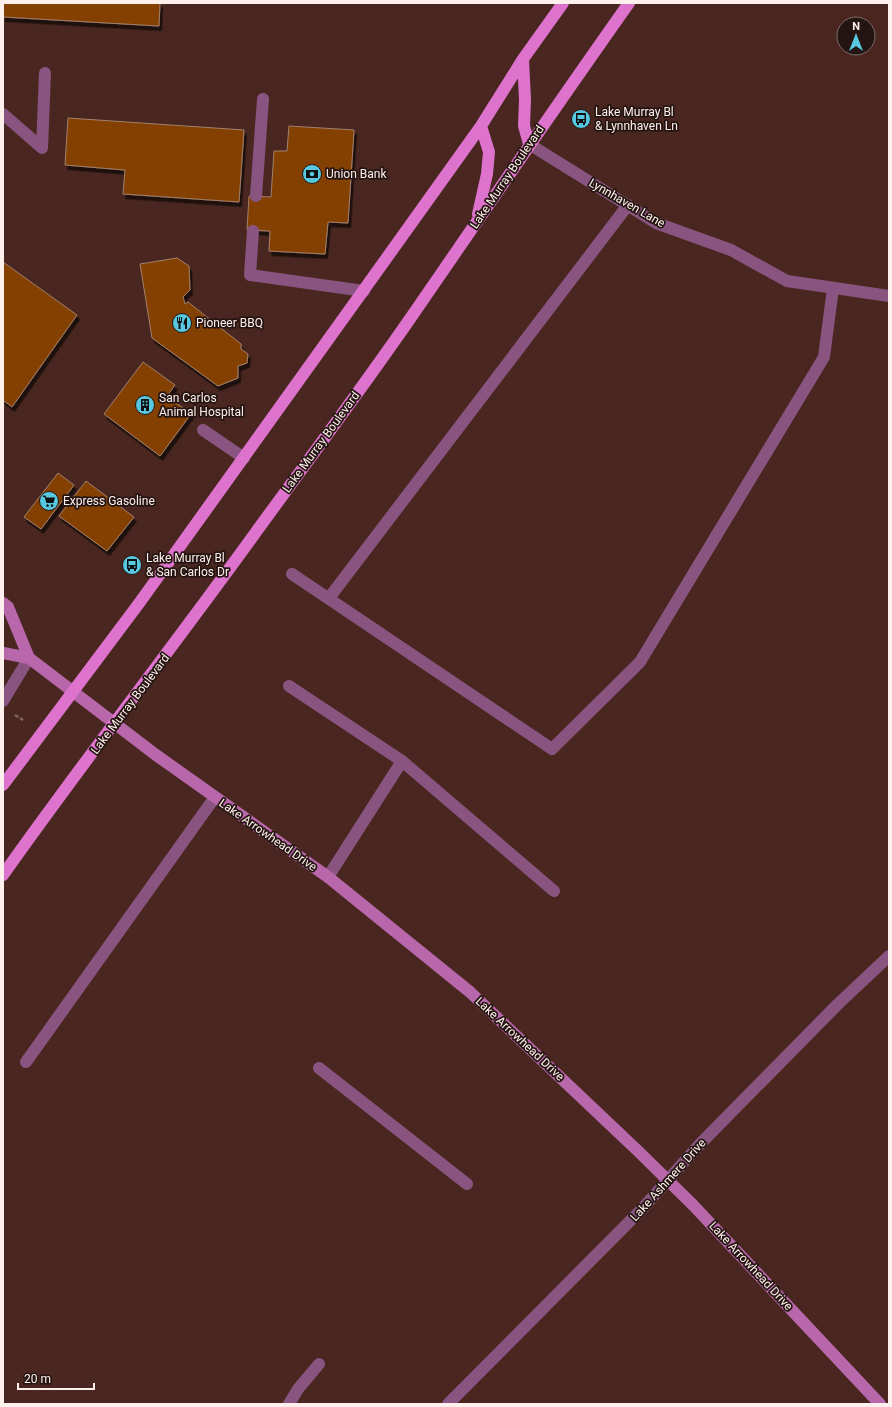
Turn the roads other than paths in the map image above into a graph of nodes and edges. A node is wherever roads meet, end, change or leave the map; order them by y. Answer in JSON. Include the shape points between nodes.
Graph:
{"nodes":[{"id":1,"x":563,"y":3,"type":"edge"},
{"id":2,"x":629,"y":3,"type":"edge"},
{"id":3,"x":523,"y":59,"type":"junction"},
{"id":4,"x":45,"y":73,"type":"dead end"},
{"id":5,"x":263,"y":99,"type":"dead end"},
{"id":6,"x":3,"y":114,"type":"edge"},
{"id":7,"x":481,"y":126,"type":"junction"},
{"id":8,"x":529,"y":144,"type":"junction"},
{"id":9,"x":256,"y":196,"type":"dead end"},
{"id":10,"x":628,"y":205,"type":"junction"},
{"id":11,"x":476,"y":221,"type":"junction"},
{"id":12,"x":253,"y":231,"type":"dead end"},
{"id":13,"x":833,"y":288,"type":"junction"},
{"id":14,"x":364,"y":291,"type":"junction"},
{"id":15,"x":889,"y":296,"type":"edge"},
{"id":16,"x":203,"y":430,"type":"dead end"},
{"id":17,"x":244,"y":458,"type":"junction"},
{"id":18,"x":292,"y":574,"type":"dead end"},
{"id":19,"x":329,"y":598,"type":"junction"},
{"id":20,"x":3,"y":603,"type":"edge"},
{"id":21,"x":3,"y":653,"type":"edge"},
{"id":22,"x":29,"y":658,"type":"junction"},
{"id":23,"x":289,"y":686,"type":"dead end"},
{"id":24,"x":73,"y":691,"type":"junction"},
{"id":25,"x":3,"y":701,"type":"edge"},
{"id":26,"x":115,"y":724,"type":"junction"},
{"id":27,"x":402,"y":761,"type":"junction"},
{"id":28,"x":3,"y":785,"type":"edge"},
{"id":29,"x":215,"y":797,"type":"junction"},
{"id":30,"x":3,"y":875,"type":"edge"},
{"id":31,"x":328,"y":877,"type":"junction"},
{"id":32,"x":554,"y":891,"type":"dead end"},
{"id":33,"x":889,"y":956,"type":"edge"},
{"id":34,"x":26,"y":1062,"type":"dead end"},
{"id":35,"x":319,"y":1068,"type":"dead end"},
{"id":36,"x":668,"y":1180,"type":"junction"},
{"id":37,"x":467,"y":1184,"type":"dead end"},
{"id":38,"x":319,"y":1364,"type":"dead end"},
{"id":39,"x":289,"y":1404,"type":"edge"},
{"id":40,"x":448,"y":1404,"type":"edge"},
{"id":41,"x":880,"y":1404,"type":"edge"}],
"edges":[{"from":1,"to":3,"type":"main road"},
{"from":2,"to":8,"type":"main road","name":"Lake Murray Boulevard"},
{"from":3,"to":7,"type":"main road"},
{"from":3,"to":8,"type":"main road","via":[[524,126]]},
{"from":4,"to":6,"type":"street","via":[[42,148]]},
{"from":5,"to":9,"type":"street"},
{"from":7,"to":11,"type":"main road","via":[[489,152],[487,174]]},
{"from":7,"to":14,"type":"main road"},
{"from":8,"to":10,"type":"street","name":"Lynnhaven Lane"},
{"from":8,"to":11,"type":"main road","name":"Lake Murray Boulevard"},
{"from":10,"to":13,"type":"street","name":"Lynnhaven Lane","via":[[656,223],[731,250],[787,281]]},
{"from":10,"to":19,"type":"street"},
{"from":11,"to":26,"type":"main road","name":"Lake Murray Boulevard","via":[[412,315]]},
{"from":12,"to":14,"type":"street","via":[[250,275]]},
{"from":13,"to":15,"type":"street","name":"Lynnhaven Lane"},
{"from":13,"to":19,"type":"street","via":[[824,357],[640,662],[552,749]]},
{"from":14,"to":17,"type":"main road"},
{"from":16,"to":17,"type":"street"},
{"from":17,"to":24,"type":"main road"},
{"from":18,"to":19,"type":"street"},
{"from":20,"to":22,"type":"street","via":[[8,607]]},
{"from":21,"to":22,"type":"street"},
{"from":22,"to":24,"type":"street","name":"Lake Arrowhead Drive"},
{"from":22,"to":25,"type":"street"},
{"from":23,"to":27,"type":"street"},
{"from":24,"to":26,"type":"street","name":"Lake Arrowhead Drive"},
{"from":24,"to":28,"type":"main road"},
{"from":26,"to":29,"type":"street","name":"Lake Arrowhead Drive"},
{"from":26,"to":30,"type":"main road","name":"Lake Murray Boulevard"},
{"from":27,"to":31,"type":"street"},
{"from":27,"to":32,"type":"street"},
{"from":29,"to":31,"type":"street","name":"Lake Arrowhead Drive"},
{"from":29,"to":34,"type":"street"},
{"from":31,"to":36,"type":"street","name":"Lake Arrowhead Drive","via":[[470,992]]},
{"from":33,"to":36,"type":"street","name":"Lake Ashmere Drive","via":[[838,1004]]},
{"from":35,"to":37,"type":"street"},
{"from":36,"to":40,"type":"street","name":"Lake Ashmere Drive"},
{"from":36,"to":41,"type":"street","name":"Lake Arrowhead Drive"},
{"from":38,"to":39,"type":"street"}]}
